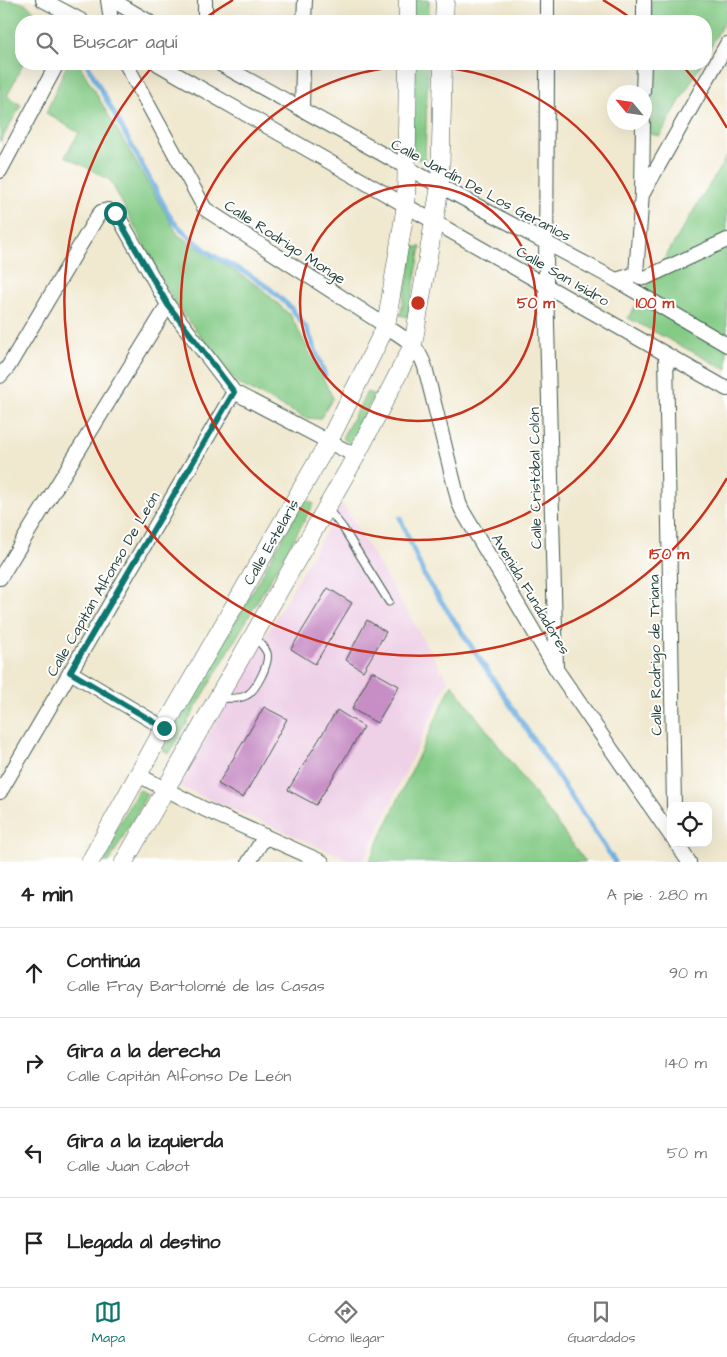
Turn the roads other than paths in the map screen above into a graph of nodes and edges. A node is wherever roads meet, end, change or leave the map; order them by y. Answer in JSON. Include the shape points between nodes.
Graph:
{"nodes":[{"id":1,"x":43,"y":0,"type":"edge"},
{"id":2,"x":110,"y":0,"type":"edge"},
{"id":3,"x":205,"y":0,"type":"edge"},
{"id":4,"x":305,"y":0,"type":"edge"},
{"id":5,"x":408,"y":0,"type":"edge"},
{"id":6,"x":444,"y":0,"type":"edge"},
{"id":7,"x":547,"y":0,"type":"edge"},
{"id":8,"x":644,"y":0,"type":"edge"},
{"id":9,"x":71,"y":15,"type":"edge"},
{"id":10,"x":111,"y":15,"type":"edge"},
{"id":11,"x":137,"y":15,"type":"edge"},
{"id":12,"x":205,"y":15,"type":"edge"},
{"id":13,"x":304,"y":15,"type":"edge"},
{"id":14,"x":408,"y":15,"type":"edge"},
{"id":15,"x":444,"y":15,"type":"edge"},
{"id":16,"x":547,"y":15,"type":"edge"},
{"id":17,"x":644,"y":15,"type":"edge"},
{"id":18,"x":727,"y":44,"type":"edge"},
{"id":19,"x":54,"y":70,"type":"edge"},
{"id":20,"x":129,"y":70,"type":"edge"},
{"id":21,"x":169,"y":70,"type":"edge"},
{"id":22,"x":231,"y":70,"type":"edge"},
{"id":23,"x":303,"y":70,"type":"edge"},
{"id":24,"x":408,"y":70,"type":"edge"},
{"id":25,"x":443,"y":70,"type":"edge"},
{"id":26,"x":547,"y":70,"type":"edge"},
{"id":27,"x":644,"y":70,"type":"edge"},
{"id":28,"x":643,"y":85,"type":"edge"},
{"id":29,"x":302,"y":110,"type":"junction"},
{"id":30,"x":643,"y":130,"type":"edge"},
{"id":31,"x":407,"y":168,"type":"junction"},
{"id":32,"x":0,"y":171,"type":"edge"},
{"id":33,"x":440,"y":186,"type":"junction"},
{"id":34,"x":642,"y":193,"type":"junction"},
{"id":35,"x":406,"y":204,"type":"junction"},
{"id":36,"x":435,"y":221,"type":"junction"},
{"id":37,"x":727,"y":240,"type":"edge"},
{"id":38,"x":547,"y":244,"type":"junction"},
{"id":39,"x":636,"y":274,"type":"junction"},
{"id":40,"x":616,"y":280,"type":"junction"},
{"id":41,"x":546,"y":286,"type":"junction"},
{"id":42,"x":168,"y":305,"type":"junction"},
{"id":43,"x":386,"y":326,"type":"junction"},
{"id":44,"x":727,"y":344,"type":"edge"},
{"id":45,"x":413,"y":345,"type":"junction"},
{"id":46,"x":666,"y":354,"type":"junction"},
{"id":47,"x":0,"y":376,"type":"edge"},
{"id":48,"x":727,"y":388,"type":"edge"},
{"id":49,"x":234,"y":392,"type":"junction"},
{"id":50,"x":329,"y":441,"type":"junction"},
{"id":51,"x":356,"y":456,"type":"junction"},
{"id":52,"x":326,"y":507,"type":"junction"},
{"id":53,"x":0,"y":578,"type":"edge"},
{"id":54,"x":389,"y":602,"type":"dead end"},
{"id":55,"x":254,"y":634,"type":"junction"},
{"id":56,"x":556,"y":669,"type":"junction"},
{"id":57,"x":70,"y":672,"type":"junction"},
{"id":58,"x":217,"y":698,"type":"junction"},
{"id":59,"x":164,"y":728,"type":"junction"},
{"id":60,"x":138,"y":775,"type":"junction"},
{"id":61,"x":165,"y":790,"type":"junction"},
{"id":62,"x":0,"y":792,"type":"edge"},
{"id":63,"x":674,"y":802,"type":"edge"},
{"id":64,"x":667,"y":830,"type":"edge"},
{"id":65,"x":264,"y":836,"type":"junction"},
{"id":66,"x":679,"y":847,"type":"edge"},
{"id":67,"x":90,"y":862,"type":"edge"},
{"id":68,"x":124,"y":862,"type":"edge"},
{"id":69,"x":249,"y":862,"type":"edge"},
{"id":70,"x":322,"y":862,"type":"edge"},
{"id":71,"x":689,"y":862,"type":"edge"}],
"edges":[{"from":1,"to":9,"type":"street"},
{"from":2,"to":10,"type":"street"},
{"from":2,"to":11,"type":"street"},
{"from":3,"to":12,"type":"street"},
{"from":4,"to":13,"type":"street"},
{"from":5,"to":14,"type":"street"},
{"from":6,"to":15,"type":"street"},
{"from":7,"to":16,"type":"street"},
{"from":8,"to":17,"type":"street"},
{"from":18,"to":34,"type":"street"},
{"from":19,"to":32,"type":"street"},
{"from":20,"to":43,"type":"street","name":"Calle Rodrigo Monge","via":[[205,209]]},
{"from":21,"to":35,"type":"street"},
{"from":22,"to":29,"type":"street","name":"Calle Jardín De Los Geranios"},
{"from":23,"to":29,"type":"street"},
{"from":24,"to":31,"type":"street","name":"Calle Estelaris"},
{"from":25,"to":33,"type":"street","name":"Calle Estelaris"},
{"from":26,"to":38,"type":"street","name":"Calle Cristóbal Colón"},
{"from":27,"to":28,"type":"street"},
{"from":29,"to":31,"type":"street","name":"Calle Jardín De Los Geranios"},
{"from":30,"to":34,"type":"street"},
{"from":31,"to":33,"type":"street","name":"Calle Jardín De Los Geranios"},
{"from":31,"to":35,"type":"street","name":"Calle Estelaris"},
{"from":33,"to":36,"type":"street","name":"Calle Estelaris"},
{"from":33,"to":38,"type":"street","name":"Calle Jardín De Los Geranios"},
{"from":34,"to":39,"type":"street"},
{"from":35,"to":36,"type":"street"},
{"from":35,"to":43,"type":"street","name":"Calle Estelaris"},
{"from":36,"to":41,"type":"street","name":"Calle San Isidro"},
{"from":36,"to":45,"type":"street","name":"Calle Estelaris"},
{"from":37,"to":39,"type":"street","via":[[645,278]]},
{"from":38,"to":40,"type":"street","name":"Calle Jardín De Los Geranios"},
{"from":38,"to":41,"type":"street","name":"Calle Cristóbal Colón"},
{"from":39,"to":40,"type":"street"},
{"from":40,"to":44,"type":"street","name":"Calle Jardín De Los Geranios"},
{"from":41,"to":46,"type":"street","name":"Calle San Isidro"},
{"from":41,"to":56,"type":"street","name":"Calle Cristóbal Colón"},
{"from":42,"to":47,"type":"street","via":[[115,213],[104,210]]},
{"from":42,"to":49,"type":"street"},
{"from":42,"to":53,"type":"street"},
{"from":43,"to":45,"type":"street","name":"Calle Rodrigo Monge"},
{"from":43,"to":50,"type":"street","name":"Calle Estelaris"},
{"from":45,"to":51,"type":"street","name":"Calle Estelaris"},
{"from":45,"to":56,"type":"street","name":"Avenida Fundadores","via":[[425,367],[459,503]]},
{"from":46,"to":48,"type":"street","name":"Calle San Isidro"},
{"from":46,"to":63,"type":"street","name":"Calle Rodrigo de Triana"},
{"from":49,"to":50,"type":"street"},
{"from":49,"to":57,"type":"street","name":"Calle Capitán Alfonso De León"},
{"from":50,"to":51,"type":"street"},
{"from":50,"to":59,"type":"street","name":"Calle Estelaris"},
{"from":51,"to":52,"type":"street","name":"Calle Estelaris"},
{"from":52,"to":54,"type":"lane","via":[[343,528]]},
{"from":52,"to":55,"type":"street","name":"Calle Estelaris"},
{"from":55,"to":58,"type":"street","name":"Calle Estelaris"},
{"from":55,"to":58,"type":"lane","via":[[266,651],[267,659],[251,692],[238,698]]},
{"from":56,"to":64,"type":"street","name":"Avenida Fundadores"},
{"from":57,"to":59,"type":"street"},
{"from":57,"to":62,"type":"street","name":"Calle Capitán Alfonso De León"},
{"from":58,"to":61,"type":"street","name":"Calle Estelaris"},
{"from":59,"to":60,"type":"street","name":"Calle Estelaris"},
{"from":60,"to":61,"type":"street"},
{"from":60,"to":67,"type":"street","name":"Calle Estelaris"},
{"from":61,"to":65,"type":"street"},
{"from":61,"to":68,"type":"street","name":"Calle Estelaris"},
{"from":65,"to":69,"type":"street"},
{"from":65,"to":70,"type":"street"},
{"from":66,"to":71,"type":"street"}]}
